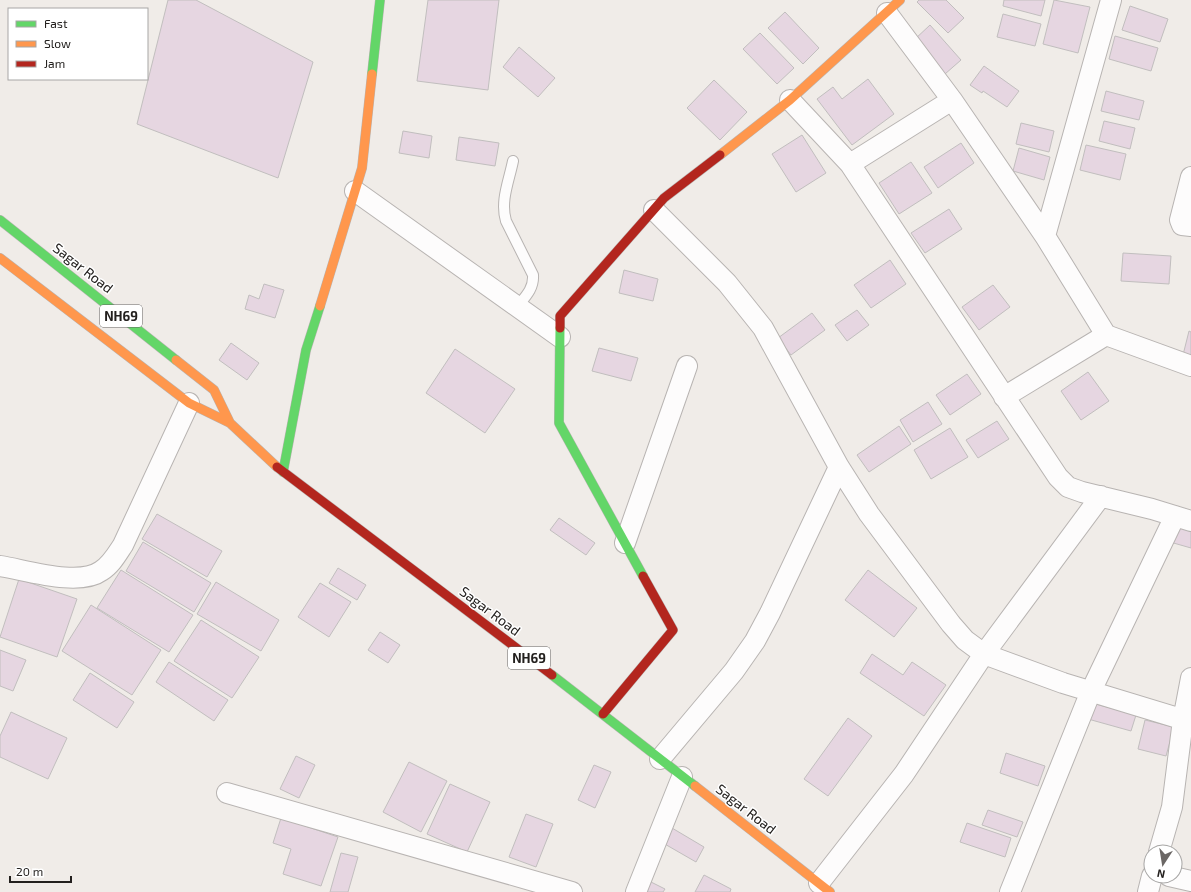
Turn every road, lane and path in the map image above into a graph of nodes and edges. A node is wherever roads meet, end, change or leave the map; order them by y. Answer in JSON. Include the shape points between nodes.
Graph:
{"nodes":[{"id":1,"x":380,"y":0,"type":"edge"},
{"id":2,"x":1111,"y":0,"type":"edge"},
{"id":3,"x":894,"y":6,"type":"edge"},
{"id":4,"x":790,"y":100,"type":"junction"},
{"id":5,"x":952,"y":100,"type":"junction"},
{"id":6,"x":513,"y":161,"type":"dead end"},
{"id":7,"x":850,"y":164,"type":"junction"},
{"id":8,"x":1191,"y":177,"type":"edge"},
{"id":9,"x":355,"y":191,"type":"junction"},
{"id":10,"x":654,"y":210,"type":"junction"},
{"id":11,"x":0,"y":220,"type":"edge"},
{"id":12,"x":1191,"y":226,"type":"edge"},
{"id":13,"x":1045,"y":236,"type":"junction"},
{"id":14,"x":0,"y":258,"type":"edge"},
{"id":15,"x":517,"y":307,"type":"junction"},
{"id":16,"x":1106,"y":335,"type":"junction"},
{"id":17,"x":560,"y":337,"type":"junction"},
{"id":18,"x":687,"y":366,"type":"dead end"},
{"id":19,"x":1191,"y":366,"type":"edge"},
{"id":20,"x":1004,"y":397,"type":"junction"},
{"id":21,"x":189,"y":403,"type":"junction"},
{"id":22,"x":230,"y":423,"type":"junction"},
{"id":23,"x":838,"y":467,"type":"junction"},
{"id":24,"x":283,"y":472,"type":"junction"},
{"id":25,"x":1101,"y":496,"type":"junction"},
{"id":26,"x":1183,"y":519,"type":"edge"},
{"id":27,"x":625,"y":543,"type":"junction"},
{"id":28,"x":0,"y":567,"type":"edge"},
{"id":29,"x":984,"y":654,"type":"junction"},
{"id":30,"x":1191,"y":678,"type":"edge"},
{"id":31,"x":1091,"y":691,"type":"junction"},
{"id":32,"x":603,"y":714,"type":"junction"},
{"id":33,"x":1187,"y":721,"type":"edge"},
{"id":34,"x":660,"y":759,"type":"junction"},
{"id":35,"x":682,"y":777,"type":"junction"},
{"id":36,"x":227,"y":792,"type":"dead end"},
{"id":37,"x":1161,"y":844,"type":"edge"},
{"id":38,"x":513,"y":884,"type":"edge"},
{"id":39,"x":824,"y":888,"type":"edge"},
{"id":40,"x":572,"y":892,"type":"edge"},
{"id":41,"x":636,"y":892,"type":"edge"},
{"id":42,"x":1010,"y":892,"type":"edge"}],
"edges":[{"from":1,"to":9,"type":"main road","via":[[362,168]]},
{"from":2,"to":13,"type":"street"},
{"from":3,"to":4,"type":"main road"},
{"from":3,"to":5,"type":"street"},
{"from":4,"to":7,"type":"street"},
{"from":4,"to":10,"type":"main road","via":[[664,198]]},
{"from":5,"to":7,"type":"street"},
{"from":5,"to":13,"type":"street"},
{"from":6,"to":15,"type":"lane","via":[[503,212],[533,275],[534,283]]},
{"from":7,"to":20,"type":"street"},
{"from":8,"to":12,"type":"street","via":[[1180,220],[1182,225]]},
{"from":9,"to":15,"type":"street"},
{"from":9,"to":24,"type":"main road","via":[[306,350]]},
{"from":10,"to":17,"type":"main road","via":[[560,316]]},
{"from":10,"to":23,"type":"street","via":[[727,283],[763,328]]},
{"from":11,"to":22,"type":"main road","name":"Sagar Road","number":"NH69","via":[[214,390]]},
{"from":13,"to":16,"type":"street"},
{"from":14,"to":21,"type":"main road","name":"Sagar Road","number":"NH69"},
{"from":15,"to":17,"type":"street"},
{"from":16,"to":19,"type":"street"},
{"from":16,"to":20,"type":"street"},
{"from":17,"to":27,"type":"main road","via":[[559,423]]},
{"from":18,"to":27,"type":"street"},
{"from":20,"to":25,"type":"street","via":[[1058,477],[1068,487]]},
{"from":21,"to":22,"type":"main road","name":"Sagar Road","number":"NH69"},
{"from":21,"to":28,"type":"street","via":[[123,545],[101,572],[86,578],[69,578]]},
{"from":22,"to":24,"type":"main road","name":"Sagar Road","number":"NH69"},
{"from":23,"to":29,"type":"street","via":[[869,514],[951,624],[965,640]]},
{"from":23,"to":34,"type":"street","via":[[755,641],[734,671]]},
{"from":24,"to":32,"type":"main road","name":"Sagar Road","number":"NH69"},
{"from":25,"to":26,"type":"street"},
{"from":25,"to":29,"type":"street"},
{"from":26,"to":31,"type":"street"},
{"from":27,"to":32,"type":"main road","via":[[673,630]]},
{"from":29,"to":31,"type":"street"},
{"from":29,"to":39,"type":"street"},
{"from":30,"to":33,"type":"street"},
{"from":31,"to":33,"type":"street"},
{"from":31,"to":42,"type":"street"},
{"from":32,"to":34,"type":"main road","name":"Sagar Road","number":"NH69"},
{"from":33,"to":37,"type":"street","via":[[1172,807]]},
{"from":34,"to":35,"type":"main road","name":"Sagar Road","number":"NH69"},
{"from":35,"to":39,"type":"main road","name":"Sagar Road","number":"NH69"},
{"from":35,"to":41,"type":"street"},
{"from":36,"to":38,"type":"street"},
{"from":38,"to":40,"type":"street"}]}
